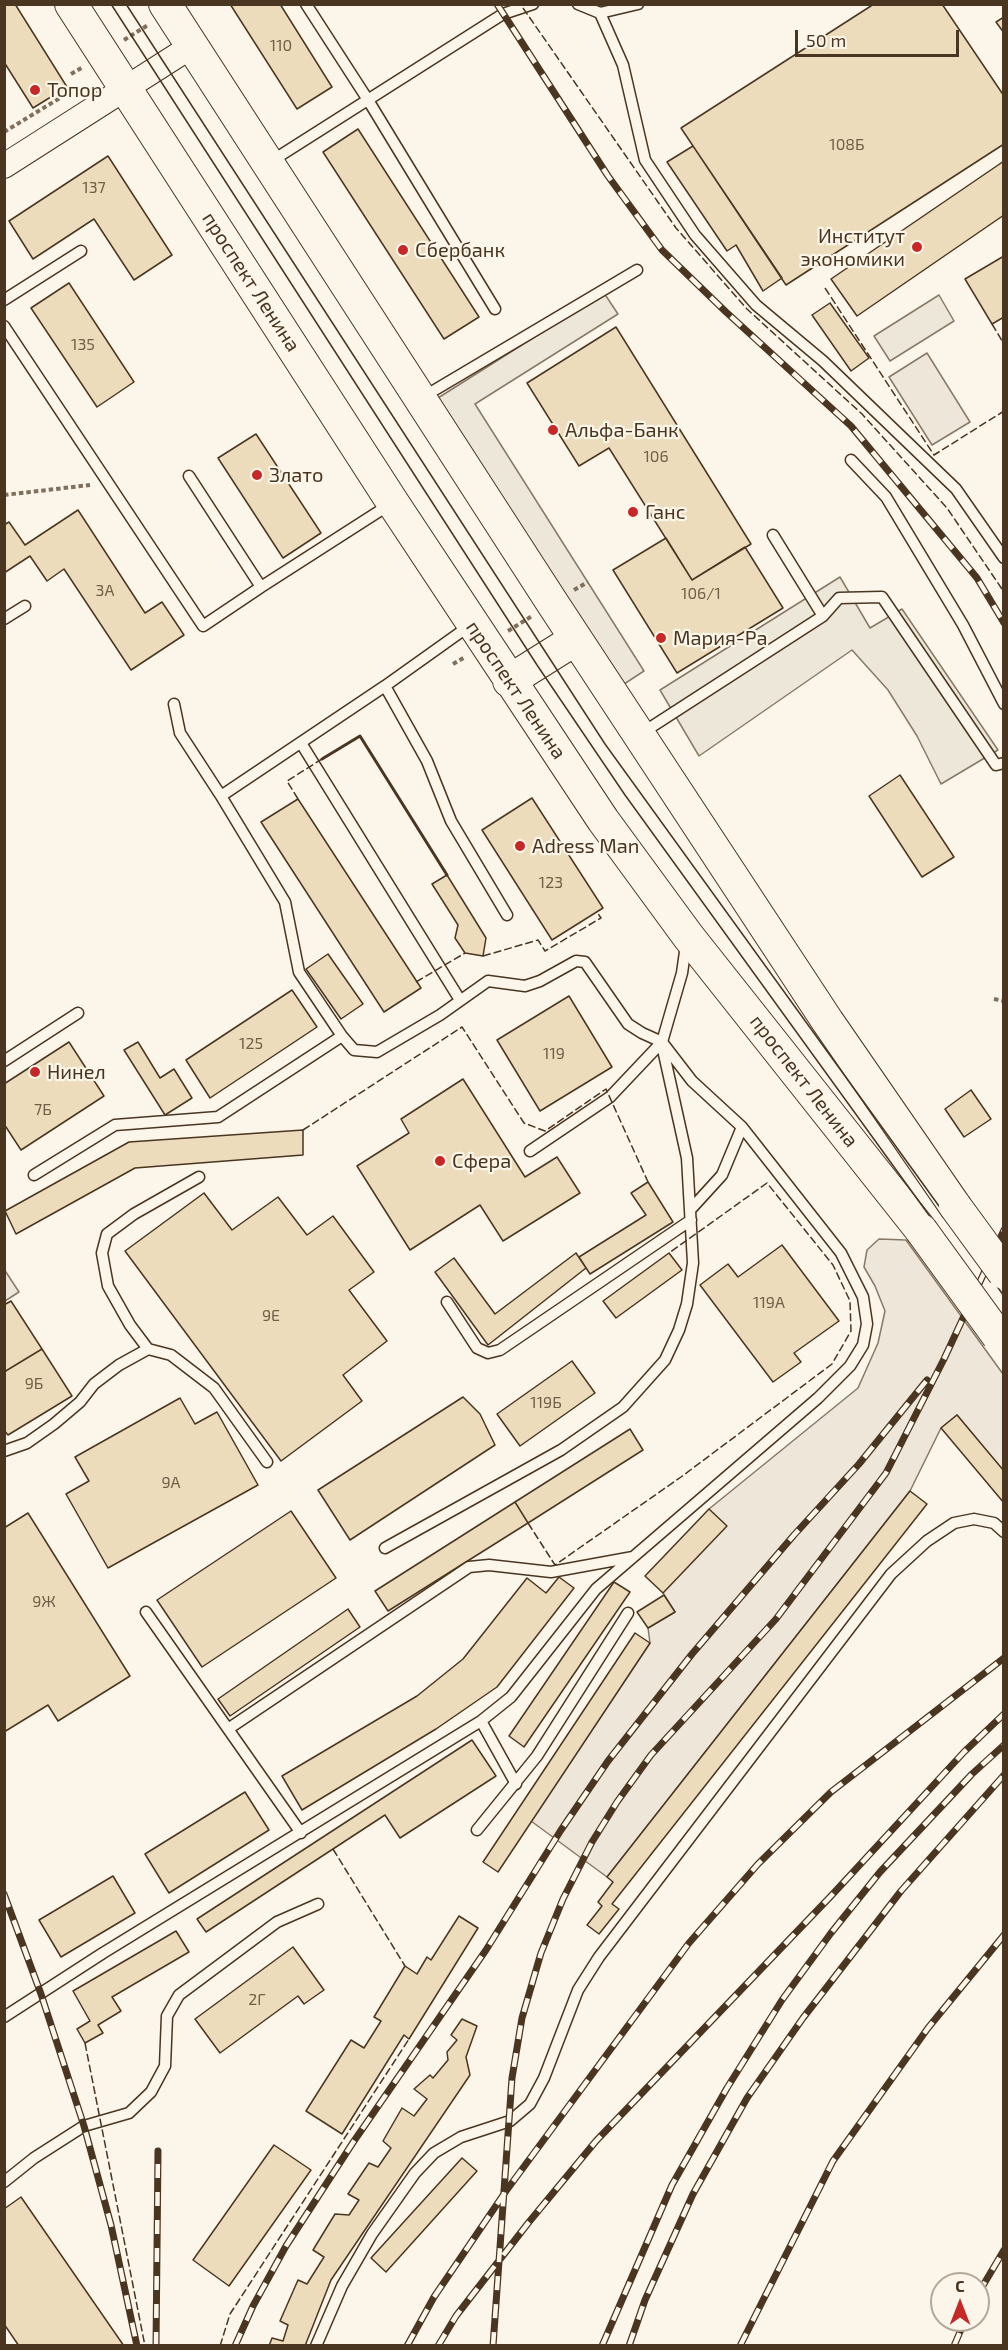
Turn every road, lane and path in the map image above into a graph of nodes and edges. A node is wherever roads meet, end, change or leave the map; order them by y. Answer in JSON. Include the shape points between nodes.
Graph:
{"nodes":[{"id":1,"x":71,"y":4,"type":"edge"},
{"id":2,"x":165,"y":4,"type":"edge"},
{"id":3,"x":306,"y":4,"type":"edge"},
{"id":4,"x":533,"y":4,"type":"edge"},
{"id":5,"x":578,"y":4,"type":"edge"},
{"id":6,"x":638,"y":4,"type":"edge"},
{"id":7,"x":600,"y":13,"type":"junction"},
{"id":8,"x":192,"y":46,"type":"junction"},
{"id":9,"x":78,"y":87,"type":"dead end"},
{"id":10,"x":125,"y":88,"type":"junction"},
{"id":11,"x":368,"y":100,"type":"junction"},
{"id":12,"x":4,"y":132,"type":"edge"},
{"id":13,"x":267,"y":163,"type":"junction"},
{"id":14,"x":4,"y":166,"type":"edge"},
{"id":15,"x":81,"y":251,"type":"dead end"},
{"id":16,"x":636,"y":270,"type":"dead end"},
{"id":17,"x":4,"y":300,"type":"edge"},
{"id":18,"x":495,"y":309,"type":"dead end"},
{"id":19,"x":5,"y":329,"type":"edge"},
{"id":20,"x":420,"y":399,"type":"junction"},
{"id":21,"x":851,"y":460,"type":"dead end"},
{"id":22,"x":189,"y":476,"type":"dead end"},
{"id":23,"x":107,"y":483,"type":"junction"},
{"id":24,"x":4,"y":495,"type":"edge"},
{"id":25,"x":393,"y":503,"type":"junction"},
{"id":26,"x":772,"y":535,"type":"dead end"},
{"id":27,"x":1004,"y":558,"type":"edge"},
{"id":28,"x":588,"y":582,"type":"dead end"},
{"id":29,"x":261,"y":587,"type":"junction"},
{"id":30,"x":552,"y":604,"type":"junction"},
{"id":31,"x":25,"y":606,"type":"dead end"},
{"id":32,"x":823,"y":616,"type":"junction"},
{"id":33,"x":4,"y":619,"type":"edge"},
{"id":34,"x":479,"y":635,"type":"junction"},
{"id":35,"x":576,"y":639,"type":"junction"},
{"id":36,"x":453,"y":664,"type":"dead end"},
{"id":37,"x":509,"y":681,"type":"junction"},
{"id":38,"x":384,"y":686,"type":"junction"},
{"id":39,"x":174,"y":704,"type":"dead end"},
{"id":40,"x":1004,"y":704,"type":"edge"},
{"id":41,"x":639,"y":735,"type":"junction"},
{"id":42,"x":301,"y":743,"type":"junction"},
{"id":43,"x":1004,"y":763,"type":"edge"},
{"id":44,"x":221,"y":796,"type":"junction"},
{"id":45,"x":507,"y":915,"type":"dead end"},
{"id":46,"x":688,"y":936,"type":"junction"},
{"id":47,"x":994,"y":999,"type":"dead end"},
{"id":48,"x":460,"y":1000,"type":"junction"},
{"id":49,"x":1004,"y":1001,"type":"edge"},
{"id":50,"x":78,"y":1013,"type":"dead end"},
{"id":51,"x":342,"y":1036,"type":"junction"},
{"id":52,"x":662,"y":1042,"type":"junction"},
{"id":53,"x":4,"y":1061,"type":"edge"},
{"id":54,"x":742,"y":1127,"type":"junction"},
{"id":55,"x":530,"y":1151,"type":"dead end"},
{"id":56,"x":34,"y":1175,"type":"dead end"},
{"id":57,"x":199,"y":1177,"type":"dead end"},
{"id":58,"x":691,"y":1215,"type":"junction"},
{"id":59,"x":1004,"y":1273,"type":"edge"},
{"id":60,"x":447,"y":1302,"type":"dead end"},
{"id":61,"x":1001,"y":1340,"type":"edge"},
{"id":62,"x":148,"y":1349,"type":"junction"},
{"id":63,"x":4,"y":1451,"type":"edge"},
{"id":64,"x":267,"y":1462,"type":"dead end"},
{"id":65,"x":1004,"y":1532,"type":"edge"},
{"id":66,"x":385,"y":1548,"type":"dead end"},
{"id":67,"x":633,"y":1557,"type":"junction"},
{"id":68,"x":146,"y":1612,"type":"dead end"},
{"id":69,"x":628,"y":1613,"type":"dead end"},
{"id":70,"x":481,"y":1722,"type":"junction"},
{"id":71,"x":228,"y":1730,"type":"junction"},
{"id":72,"x":516,"y":1784,"type":"junction"},
{"id":73,"x":477,"y":1830,"type":"dead end"},
{"id":74,"x":301,"y":1833,"type":"junction"},
{"id":75,"x":318,"y":1904,"type":"dead end"},
{"id":76,"x":4,"y":2018,"type":"edge"},
{"id":77,"x":4,"y":2182,"type":"edge"},
{"id":78,"x":316,"y":2346,"type":"edge"}],
"edges":[{"from":1,"to":10,"type":"main road","name":"проспект Ленина"},
{"from":2,"to":8,"type":"main road"},
{"from":3,"to":11,"type":"lane"},
{"from":4,"to":11,"type":"lane","via":[[503,14]]},
{"from":5,"to":7,"type":"lane"},
{"from":6,"to":7,"type":"lane"},
{"from":7,"to":27,"type":"lane","via":[[623,65],[645,160],[695,235],[756,304],[823,361],[956,489]]},
{"from":8,"to":10,"type":"street"},
{"from":8,"to":13,"type":"main road"},
{"from":9,"to":12,"type":"path"},
{"from":10,"to":14,"type":"street"},
{"from":10,"to":25,"type":"main road","name":"проспект Ленина"},
{"from":11,"to":13,"type":"lane"},
{"from":11,"to":18,"type":"lane"},
{"from":13,"to":20,"type":"main road"},
{"from":15,"to":17,"type":"lane"},
{"from":16,"to":20,"type":"lane"},
{"from":19,"to":23,"type":"lane"},
{"from":20,"to":30,"type":"main road"},
{"from":21,"to":40,"type":"lane","via":[[886,497],[963,625]]},
{"from":22,"to":29,"type":"lane"},
{"from":23,"to":24,"type":"path"},
{"from":23,"to":29,"type":"lane","via":[[203,626]]},
{"from":25,"to":29,"type":"lane"},
{"from":25,"to":34,"type":"main road","name":"проспект Ленина"},
{"from":26,"to":32,"type":"lane"},
{"from":28,"to":30,"type":"path"},
{"from":30,"to":34,"type":"path"},
{"from":30,"to":35,"type":"main road"},
{"from":31,"to":33,"type":"lane"},
{"from":32,"to":41,"type":"lane"},
{"from":32,"to":43,"type":"lane","via":[[839,598],[882,597],[996,765]]},
{"from":34,"to":36,"type":"path"},
{"from":34,"to":37,"type":"main road","name":"проспект Ленина"},
{"from":34,"to":38,"type":"lane"},
{"from":35,"to":37,"type":"main road"},
{"from":35,"to":41,"type":"main road"},
{"from":37,"to":46,"type":"main road","name":"проспект Ленина"},
{"from":38,"to":42,"type":"lane"},
{"from":38,"to":45,"type":"lane","via":[[426,761],[451,822]]},
{"from":39,"to":44,"type":"lane","via":[[180,733]]},
{"from":41,"to":59,"type":"main road","bridge":true,"via":[[828,1022]]},
{"from":42,"to":44,"type":"lane"},
{"from":42,"to":48,"type":"lane"},
{"from":44,"to":51,"type":"lane","via":[[285,902],[298,972]]},
{"from":46,"to":52,"type":"lane"},
{"from":46,"to":61,"type":"main road","name":"проспект Ленина","bridge":true,"via":[[921,1230]]},
{"from":47,"to":49,"type":"path"},
{"from":48,"to":51,"type":"lane","via":[[377,1053],[354,1050]]},
{"from":48,"to":52,"type":"lane","via":[[488,981],[525,986],[576,961],[585,962],[628,1024]]},
{"from":50,"to":53,"type":"lane"},
{"from":51,"to":56,"type":"lane","via":[[218,1116],[115,1125]]},
{"from":52,"to":54,"type":"lane","via":[[692,1081]]},
{"from":52,"to":55,"type":"lane","via":[[610,1097]]},
{"from":52,"to":58,"type":"lane","via":[[687,1158]]},
{"from":54,"to":58,"type":"lane","via":[[722,1175]]},
{"from":54,"to":67,"type":"lane","via":[[841,1253],[863,1297],[867,1323],[863,1345],[850,1366],[818,1398]]},
{"from":57,"to":62,"type":"lane","via":[[107,1234],[102,1253],[108,1286]]},
{"from":58,"to":60,"type":"lane","via":[[501,1350],[488,1353],[477,1348]]},
{"from":58,"to":66,"type":"lane","via":[[693,1263],[679,1330],[665,1360],[623,1407],[561,1450]]},
{"from":62,"to":63,"type":"lane","via":[[94,1384],[54,1424],[27,1443]]},
{"from":62,"to":64,"type":"lane","via":[[171,1355],[214,1388]]},
{"from":65,"to":78,"type":"lane","via":[[994,1522],[974,1518],[954,1523],[891,1574],[599,1957],[578,1990],[530,2104],[510,2121],[461,2137],[434,2153],[415,2173],[342,2286]]},
{"from":67,"to":70,"type":"lane","via":[[596,1589],[510,1698]]},
{"from":67,"to":71,"type":"lane","via":[[551,1572],[489,1565],[469,1567]]},
{"from":68,"to":71,"type":"lane"},
{"from":69,"to":72,"type":"lane"},
{"from":70,"to":72,"type":"lane"},
{"from":70,"to":74,"type":"lane"},
{"from":71,"to":74,"type":"lane"},
{"from":72,"to":73,"type":"lane"},
{"from":74,"to":76,"type":"lane"},
{"from":75,"to":77,"type":"lane","via":[[277,1922],[179,1995],[167,2016],[165,2066],[152,2092],[129,2113],[84,2126]]}]}
